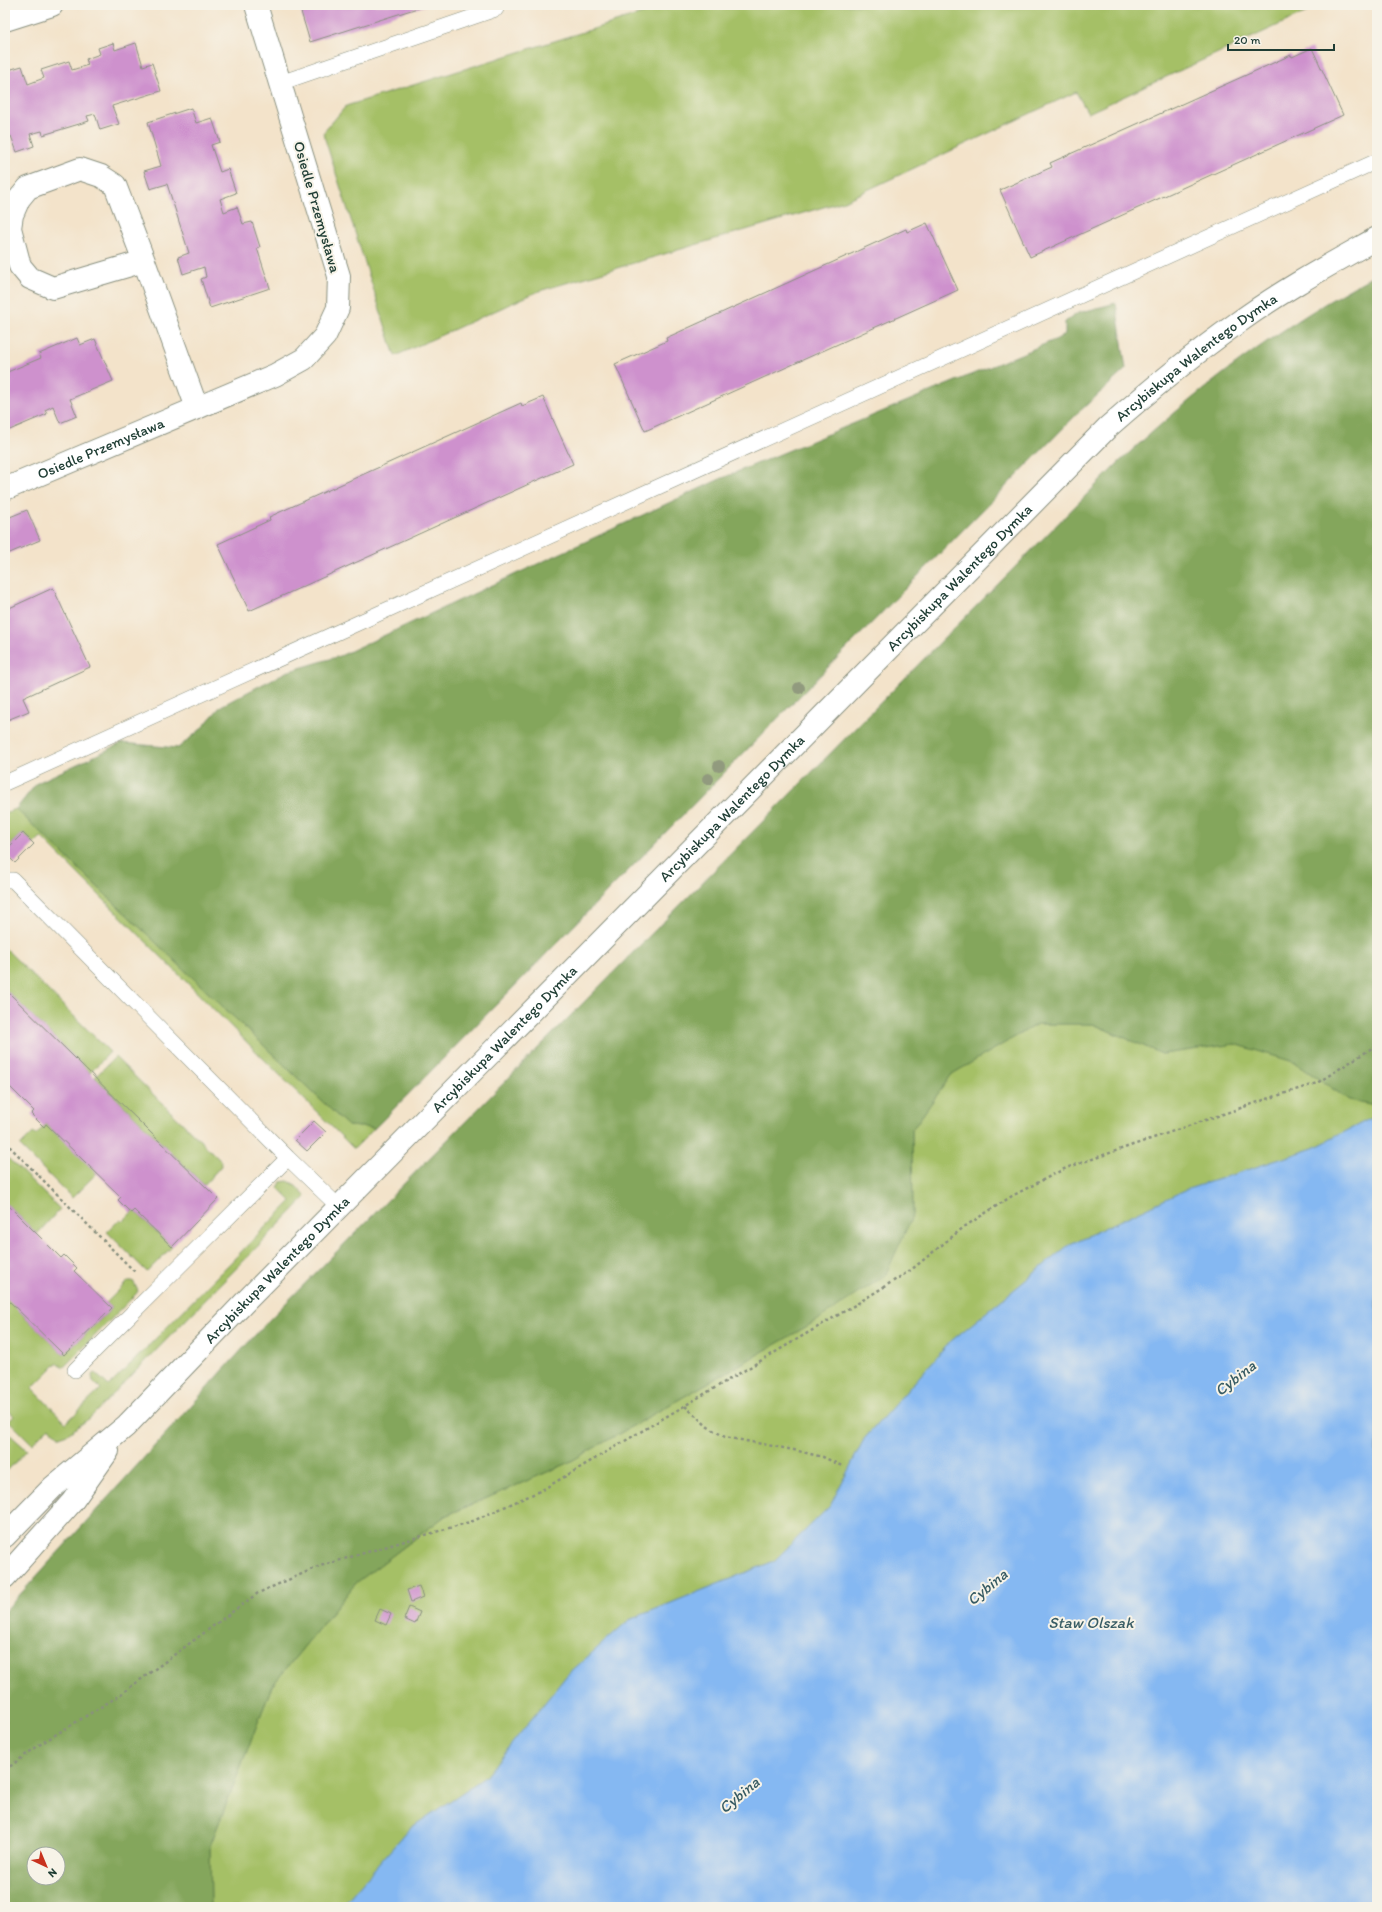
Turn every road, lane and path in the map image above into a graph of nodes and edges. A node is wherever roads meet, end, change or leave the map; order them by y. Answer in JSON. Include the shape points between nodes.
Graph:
{"nodes":[{"id":1,"x":52,"y":5,"type":"edge"},
{"id":2,"x":256,"y":5,"type":"edge"},
{"id":3,"x":496,"y":9,"type":"dead end"},
{"id":4,"x":5,"y":20,"type":"edge"},
{"id":5,"x":280,"y":83,"type":"junction"},
{"id":6,"x":1377,"y":161,"type":"edge"},
{"id":7,"x":1377,"y":238,"type":"edge"},
{"id":8,"x":144,"y":261,"type":"junction"},
{"id":9,"x":197,"y":408,"type":"junction"},
{"id":10,"x":5,"y":489,"type":"edge"},
{"id":11,"x":5,"y":783,"type":"edge"},
{"id":12,"x":5,"y":880,"type":"edge"},
{"id":13,"x":1377,"y":1045,"type":"edge"},
{"id":14,"x":5,"y":1142,"type":"edge"},
{"id":15,"x":288,"y":1158,"type":"junction"},
{"id":16,"x":339,"y":1207,"type":"junction"},
{"id":17,"x":154,"y":1291,"type":"junction"},
{"id":18,"x":75,"y":1370,"type":"dead end"},
{"id":19,"x":685,"y":1406,"type":"junction"},
{"id":20,"x":126,"y":1426,"type":"junction"},
{"id":21,"x":842,"y":1466,"type":"dead end"},
{"id":22,"x":5,"y":1536,"type":"edge"},
{"id":23,"x":5,"y":1577,"type":"edge"},
{"id":24,"x":5,"y":1770,"type":"edge"}],
"edges":[{"from":1,"to":4,"type":"street"},
{"from":2,"to":5,"type":"street","name":"Osiedle Przemysława"},
{"from":3,"to":5,"type":"lane"},
{"from":5,"to":9,"type":"street","name":"Osiedle Przemysława","via":[[338,276],[338,308],[325,336],[304,359],[275,375]]},
{"from":6,"to":11,"type":"lane"},
{"from":7,"to":16,"type":"street","name":"Arcybiskupa Walentego Dymka","via":[[1236,323],[1108,427]]},
{"from":8,"to":8,"type":"street","via":[[115,185],[101,176],[80,169],[28,188],[19,199],[12,215],[10,228],[20,266],[30,278],[41,284],[53,288]]},
{"from":8,"to":9,"type":"street"},
{"from":9,"to":10,"type":"street","name":"Osiedle Przemysława"},
{"from":12,"to":15,"type":"lane","via":[[13,880]]},
{"from":13,"to":19,"type":"path","via":[[1317,1083],[1066,1168],[1018,1192],[964,1227],[905,1274]]},
{"from":14,"to":17,"type":"path"},
{"from":15,"to":16,"type":"lane"},
{"from":15,"to":17,"type":"lane"},
{"from":16,"to":20,"type":"street","name":"Arcybiskupa Walentego Dymka"},
{"from":17,"to":18,"type":"lane"},
{"from":19,"to":21,"type":"path","via":[[708,1427],[726,1437],[823,1457]]},
{"from":19,"to":24,"type":"path","via":[[542,1490],[473,1521],[320,1566],[258,1593],[117,1697],[42,1743]]},
{"from":20,"to":22,"type":"street","name":"Arcybiskupa Walentego Dymka","via":[[53,1487]]},
{"from":20,"to":23,"type":"street","name":"Arcybiskupa Walentego Dymka","via":[[72,1502]]}]}
